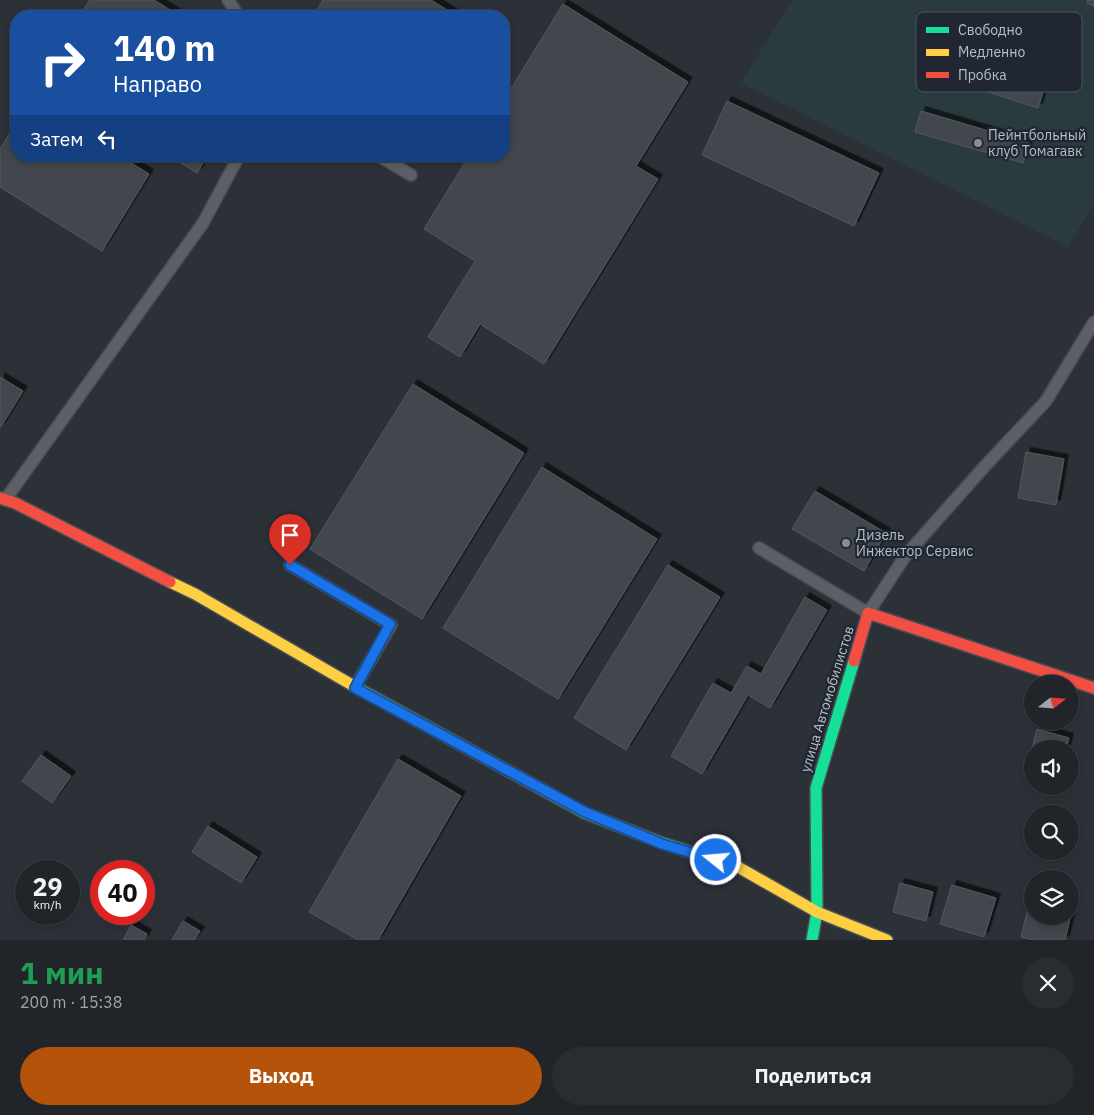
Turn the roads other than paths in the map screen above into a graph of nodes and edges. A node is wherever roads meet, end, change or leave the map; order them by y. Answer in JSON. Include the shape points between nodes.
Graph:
{"nodes":[{"id":1,"x":236,"y":162,"type":"edge"},
{"id":2,"x":389,"y":162,"type":"edge"},
{"id":3,"x":411,"y":175,"type":"dead end"},
{"id":4,"x":1094,"y":322,"type":"edge"},
{"id":5,"x":3,"y":499,"type":"edge"},
{"id":6,"x":759,"y":548,"type":"dead end"},
{"id":7,"x":290,"y":565,"type":"dead end"},
{"id":8,"x":868,"y":613,"type":"junction"},
{"id":9,"x":355,"y":688,"type":"junction"},
{"id":10,"x":1094,"y":688,"type":"edge"},
{"id":11,"x":817,"y":912,"type":"junction"},
{"id":12,"x":812,"y":940,"type":"edge"},
{"id":13,"x":887,"y":940,"type":"edge"}],
"edges":[{"from":1,"to":5,"type":"lane","via":[[203,223]]},
{"from":2,"to":3,"type":"lane"},
{"from":4,"to":8,"type":"lane","via":[[1046,401],[906,555]]},
{"from":5,"to":9,"type":"street","via":[[15,502],[196,594]]},
{"from":6,"to":8,"type":"lane"},
{"from":7,"to":9,"type":"lane","via":[[390,624]]},
{"from":8,"to":10,"type":"street","name":"улица Автомобилистов"},
{"from":8,"to":11,"type":"street","name":"улица Автомобилистов","via":[[816,788]]},
{"from":9,"to":11,"type":"street","via":[[585,812],[662,844],[734,865]]},
{"from":11,"to":12,"type":"street","name":"улица Автомобилистов"},
{"from":11,"to":13,"type":"street"}]}
